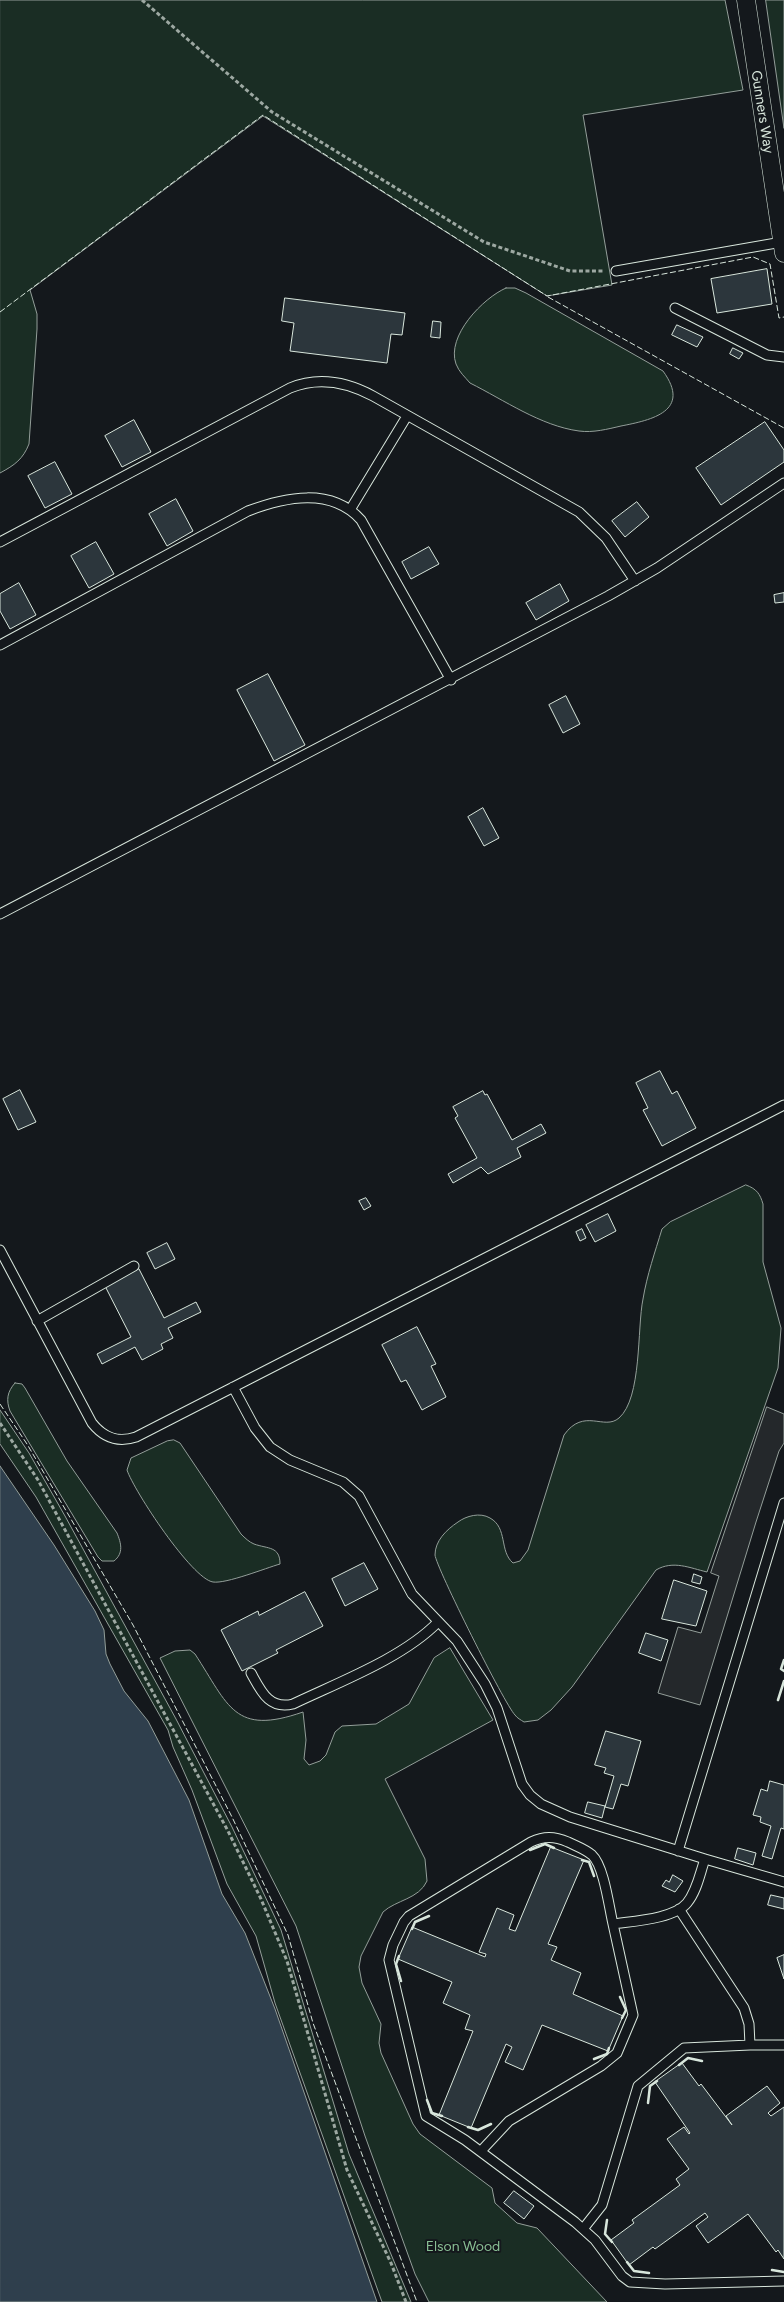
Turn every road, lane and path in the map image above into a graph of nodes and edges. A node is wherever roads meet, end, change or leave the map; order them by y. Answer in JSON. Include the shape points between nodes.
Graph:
{"nodes":[{"id":1,"x":142,"y":0,"type":"edge"},
{"id":2,"x":746,"y":0,"type":"edge"},
{"id":3,"x":783,"y":247,"type":"edge"},
{"id":4,"x":616,"y":271,"type":"joint"},
{"id":5,"x":675,"y":308,"type":"dead end"},
{"id":6,"x":784,"y":356,"type":"edge"},
{"id":7,"x":407,"y":416,"type":"junction"},
{"id":8,"x":784,"y":483,"type":"edge"},
{"id":9,"x":350,"y":510,"type":"junction"},
{"id":10,"x":0,"y":542,"type":"edge"},
{"id":11,"x":636,"y":581,"type":"junction"},
{"id":12,"x":0,"y":645,"type":"edge"},
{"id":13,"x":451,"y":680,"type":"junction"},
{"id":14,"x":0,"y":914,"type":"edge"},
{"id":15,"x":784,"y":1105,"type":"edge"},
{"id":16,"x":0,"y":1250,"type":"edge"},
{"id":17,"x":134,"y":1266,"type":"dead end"},
{"id":18,"x":37,"y":1320,"type":"junction"},
{"id":19,"x":233,"y":1387,"type":"junction"},
{"id":20,"x":0,"y":1423,"type":"edge"},
{"id":21,"x":784,"y":1503,"type":"edge"},
{"id":22,"x":782,"y":1514,"type":"edge"},
{"id":23,"x":438,"y":1622,"type":"junction"},
{"id":24,"x":251,"y":1673,"type":"dead end"},
{"id":25,"x":678,"y":1851,"type":"junction"},
{"id":26,"x":705,"y":1859,"type":"junction"},
{"id":27,"x":784,"y":1882,"type":"edge"},
{"id":28,"x":680,"y":1910,"type":"junction"},
{"id":29,"x":613,"y":1924,"type":"junction"},
{"id":30,"x":750,"y":2045,"type":"junction"},
{"id":31,"x":784,"y":2045,"type":"edge"},
{"id":32,"x":481,"y":2151,"type":"junction"},
{"id":33,"x":583,"y":2228,"type":"junction"},
{"id":34,"x":784,"y":2281,"type":"edge"},
{"id":35,"x":406,"y":2302,"type":"edge"}],
"edges":[{"from":1,"to":4,"type":"path","via":[[272,112],[484,242],[570,271]]},
{"from":2,"to":3,"type":"street","name":"Gunners Way"},
{"from":3,"to":4,"type":"lane"},
{"from":5,"to":6,"type":"lane","via":[[767,356]]},
{"from":7,"to":9,"type":"lane"},
{"from":7,"to":10,"type":"lane","via":[[364,390],[343,383],[296,385]]},
{"from":7,"to":11,"type":"lane","via":[[585,517],[606,538]]},
{"from":8,"to":11,"type":"lane"},
{"from":9,"to":12,"type":"lane","via":[[312,498],[276,501],[256,508]]},
{"from":9,"to":13,"type":"lane","via":[[367,530]]},
{"from":11,"to":13,"type":"lane"},
{"from":13,"to":14,"type":"lane"},
{"from":15,"to":19,"type":"lane"},
{"from":16,"to":18,"type":"lane"},
{"from":17,"to":18,"type":"lane"},
{"from":18,"to":19,"type":"lane","via":[[89,1419],[109,1438],[136,1437]]},
{"from":19,"to":23,"type":"lane","via":[[255,1428],[270,1447],[290,1460],[343,1482],[359,1496],[412,1594]]},
{"from":20,"to":35,"type":"path","via":[[38,1480],[228,1831],[261,1899],[287,1961],[347,2170]]},
{"from":21,"to":22,"type":"lane"},
{"from":22,"to":25,"type":"lane"},
{"from":23,"to":24,"type":"lane","via":[[403,1650],[293,1704],[271,1702],[262,1694]]},
{"from":23,"to":25,"type":"lane","via":[[468,1656],[489,1692],[522,1784],[530,1795],[541,1804],[570,1817]]},
{"from":25,"to":26,"type":"lane"},
{"from":26,"to":27,"type":"lane"},
{"from":26,"to":28,"type":"lane","via":[[693,1894]]},
{"from":28,"to":29,"type":"lane"},
{"from":28,"to":30,"type":"lane","via":[[744,2008]]},
{"from":29,"to":32,"type":"lane","via":[[633,2015],[617,2053],[510,2121]]},
{"from":29,"to":32,"type":"lane","via":[[594,1857],[563,1840],[547,1837],[531,1842],[404,1922],[389,1960],[423,2109],[430,2121]]},
{"from":30,"to":31,"type":"lane"},
{"from":30,"to":33,"type":"lane","via":[[684,2048],[638,2086],[602,2205]]},
{"from":32,"to":33,"type":"lane"},
{"from":33,"to":34,"type":"lane","via":[[622,2276],[633,2282]]}]}
